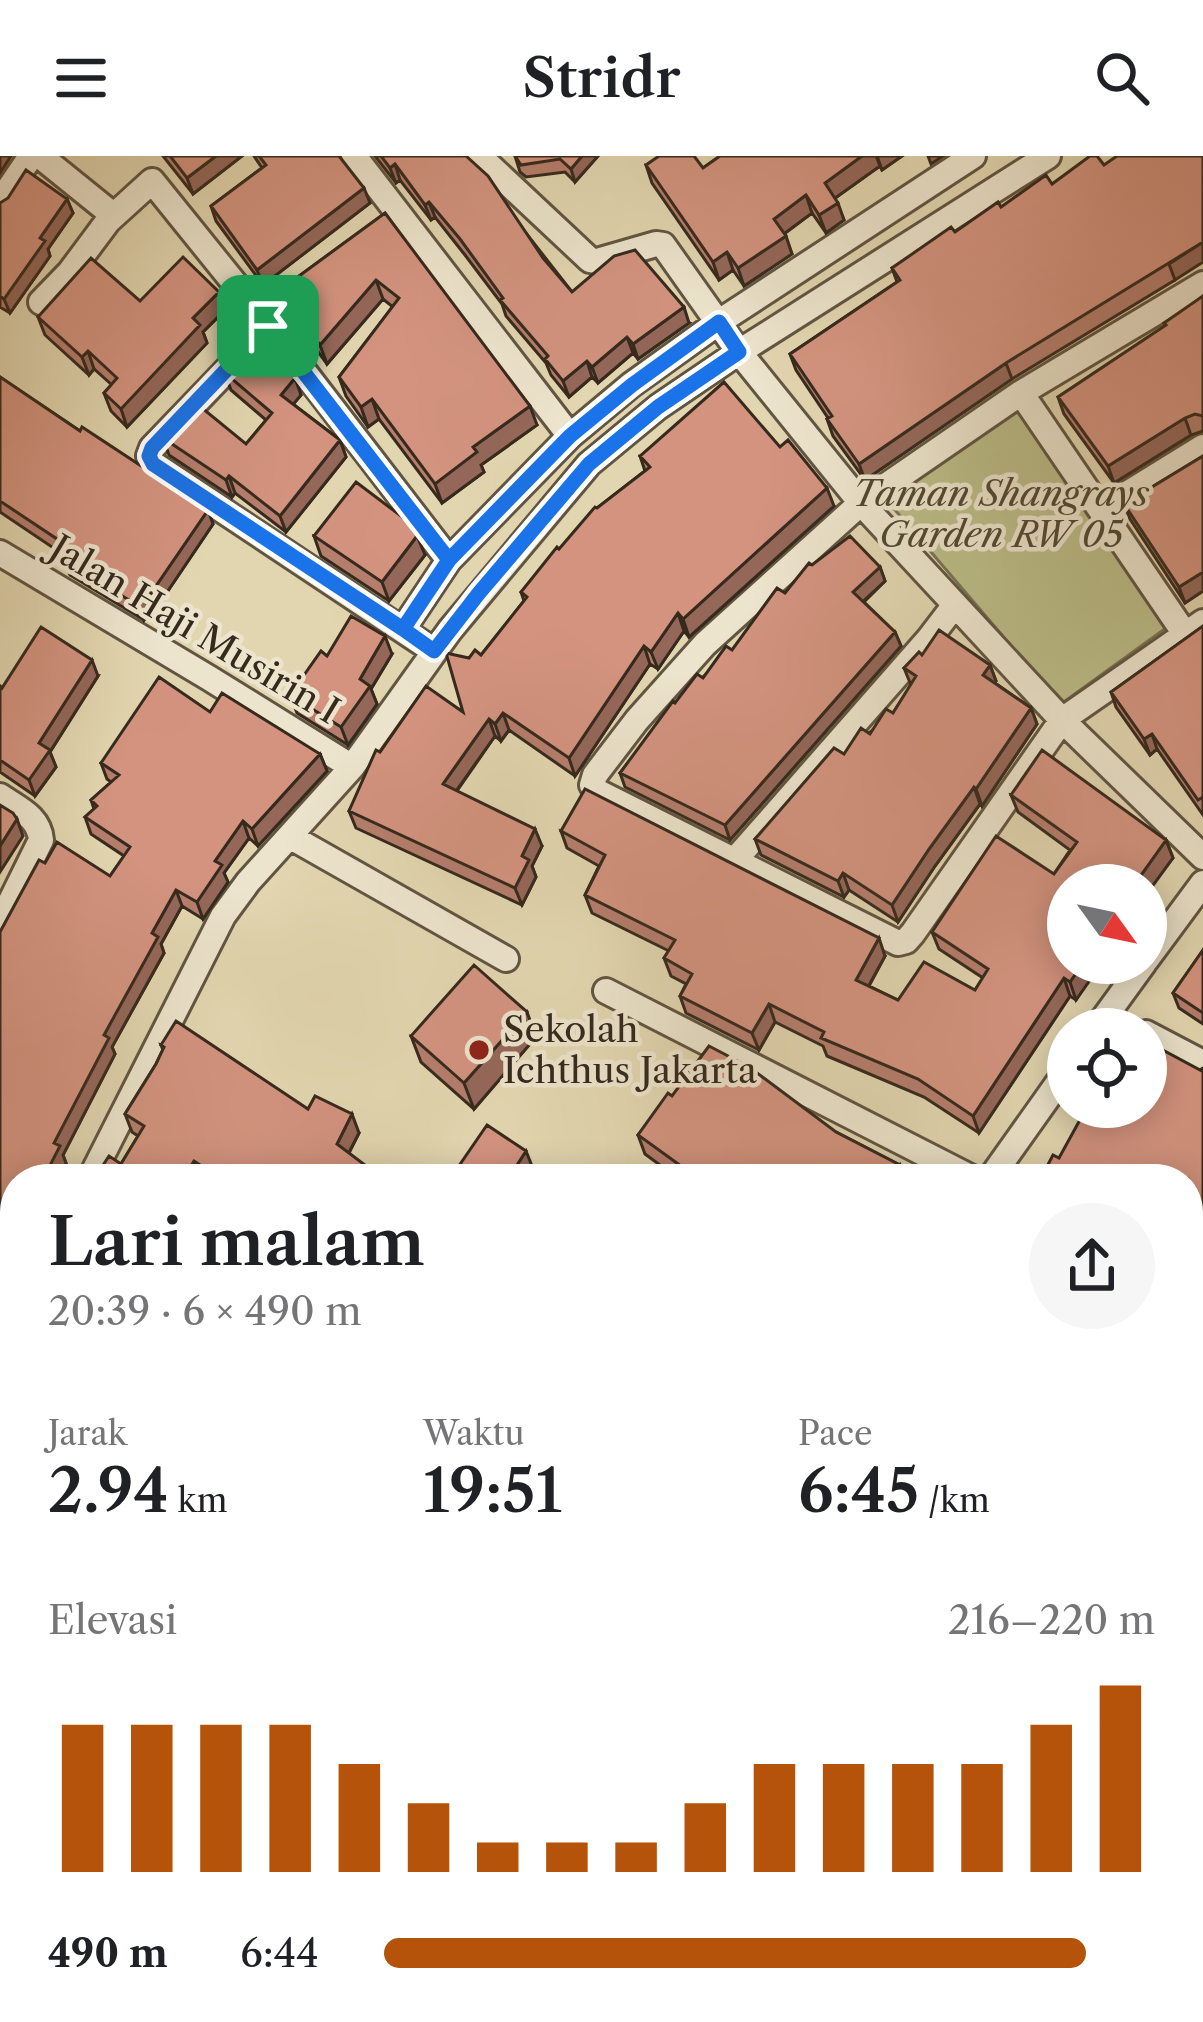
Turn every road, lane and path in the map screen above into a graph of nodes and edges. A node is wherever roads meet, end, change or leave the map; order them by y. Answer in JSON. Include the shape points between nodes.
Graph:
{"nodes":[{"id":1,"x":36,"y":156,"type":"edge"},
{"id":2,"x":354,"y":156,"type":"edge"},
{"id":3,"x":479,"y":156,"type":"edge"},
{"id":4,"x":973,"y":156,"type":"edge"},
{"id":5,"x":1048,"y":156,"type":"edge"},
{"id":6,"x":0,"y":202,"type":"edge"},
{"id":7,"x":113,"y":215,"type":"junction"},
{"id":8,"x":1203,"y":284,"type":"edge"},
{"id":9,"x":41,"y":302,"type":"dead end"},
{"id":10,"x":719,"y":322,"type":"junction"},
{"id":11,"x":268,"y":326,"type":"junction"},
{"id":12,"x":739,"y":352,"type":"junction"},
{"id":13,"x":1021,"y":393,"type":"junction"},
{"id":14,"x":570,"y":436,"type":"junction"},
{"id":15,"x":1203,"y":447,"type":"edge"},
{"id":16,"x":861,"y":503,"type":"junction"},
{"id":17,"x":1101,"y":510,"type":"junction"},
{"id":18,"x":0,"y":553,"type":"edge"},
{"id":19,"x":449,"y":560,"type":"junction"},
{"id":20,"x":954,"y":606,"type":"junction"},
{"id":21,"x":1194,"y":628,"type":"edge"},
{"id":22,"x":403,"y":629,"type":"junction"},
{"id":23,"x":434,"y":651,"type":"junction"},
{"id":24,"x":1062,"y":720,"type":"junction"},
{"id":25,"x":352,"y":767,"type":"junction"},
{"id":26,"x":0,"y":796,"type":"edge"},
{"id":27,"x":291,"y":837,"type":"junction"},
{"id":28,"x":1203,"y":857,"type":"edge"},
{"id":29,"x":734,"y":861,"type":"junction"},
{"id":30,"x":1203,"y":883,"type":"edge"},
{"id":31,"x":0,"y":923,"type":"edge"},
{"id":32,"x":1167,"y":932,"type":"edge"},
{"id":33,"x":506,"y":959,"type":"dead end"},
{"id":34,"x":606,"y":991,"type":"dead end"},
{"id":35,"x":1167,"y":1045,"type":"edge"},
{"id":36,"x":1203,"y":1063,"type":"edge"},
{"id":37,"x":1047,"y":1099,"type":"edge"},
{"id":38,"x":98,"y":1164,"type":"edge"},
{"id":39,"x":945,"y":1164,"type":"edge"},
{"id":40,"x":1002,"y":1164,"type":"edge"}],
"edges":[{"from":1,"to":6,"type":"street"},
{"from":1,"to":7,"type":"street"},
{"from":2,"to":14,"type":"street"},
{"from":3,"to":10,"type":"street","via":[[590,260],[664,245]]},
{"from":4,"to":10,"type":"street"},
{"from":5,"to":12,"type":"street"},
{"from":7,"to":9,"type":"street"},
{"from":7,"to":11,"type":"street","via":[[152,181]]},
{"from":8,"to":13,"type":"street"},
{"from":10,"to":12,"type":"street"},
{"from":10,"to":14,"type":"street"},
{"from":11,"to":19,"type":"street"},
{"from":11,"to":22,"type":"street","via":[[149,456]]},
{"from":12,"to":16,"type":"street"},
{"from":12,"to":23,"type":"street","via":[[589,464]]},
{"from":13,"to":16,"type":"street"},
{"from":13,"to":17,"type":"street"},
{"from":14,"to":19,"type":"street"},
{"from":15,"to":17,"type":"street"},
{"from":16,"to":20,"type":"street"},
{"from":16,"to":29,"type":"street","via":[[705,644],[595,775],[596,791]]},
{"from":17,"to":21,"type":"street"},
{"from":18,"to":25,"type":"street","name":"Jalan Haji Musirin I"},
{"from":19,"to":22,"type":"street"},
{"from":20,"to":24,"type":"street"},
{"from":20,"to":29,"type":"street"},
{"from":21,"to":24,"type":"street"},
{"from":22,"to":23,"type":"street"},
{"from":23,"to":25,"type":"street"},
{"from":24,"to":28,"type":"street"},
{"from":24,"to":29,"type":"street","via":[[906,941]]},
{"from":25,"to":27,"type":"street"},
{"from":26,"to":31,"type":"street","via":[[35,820],[41,840]]},
{"from":27,"to":33,"type":"street"},
{"from":27,"to":38,"type":"street","via":[[224,916]]},
{"from":30,"to":32,"type":"street"},
{"from":34,"to":39,"type":"street"},
{"from":35,"to":36,"type":"street"},
{"from":37,"to":40,"type":"street"}]}
